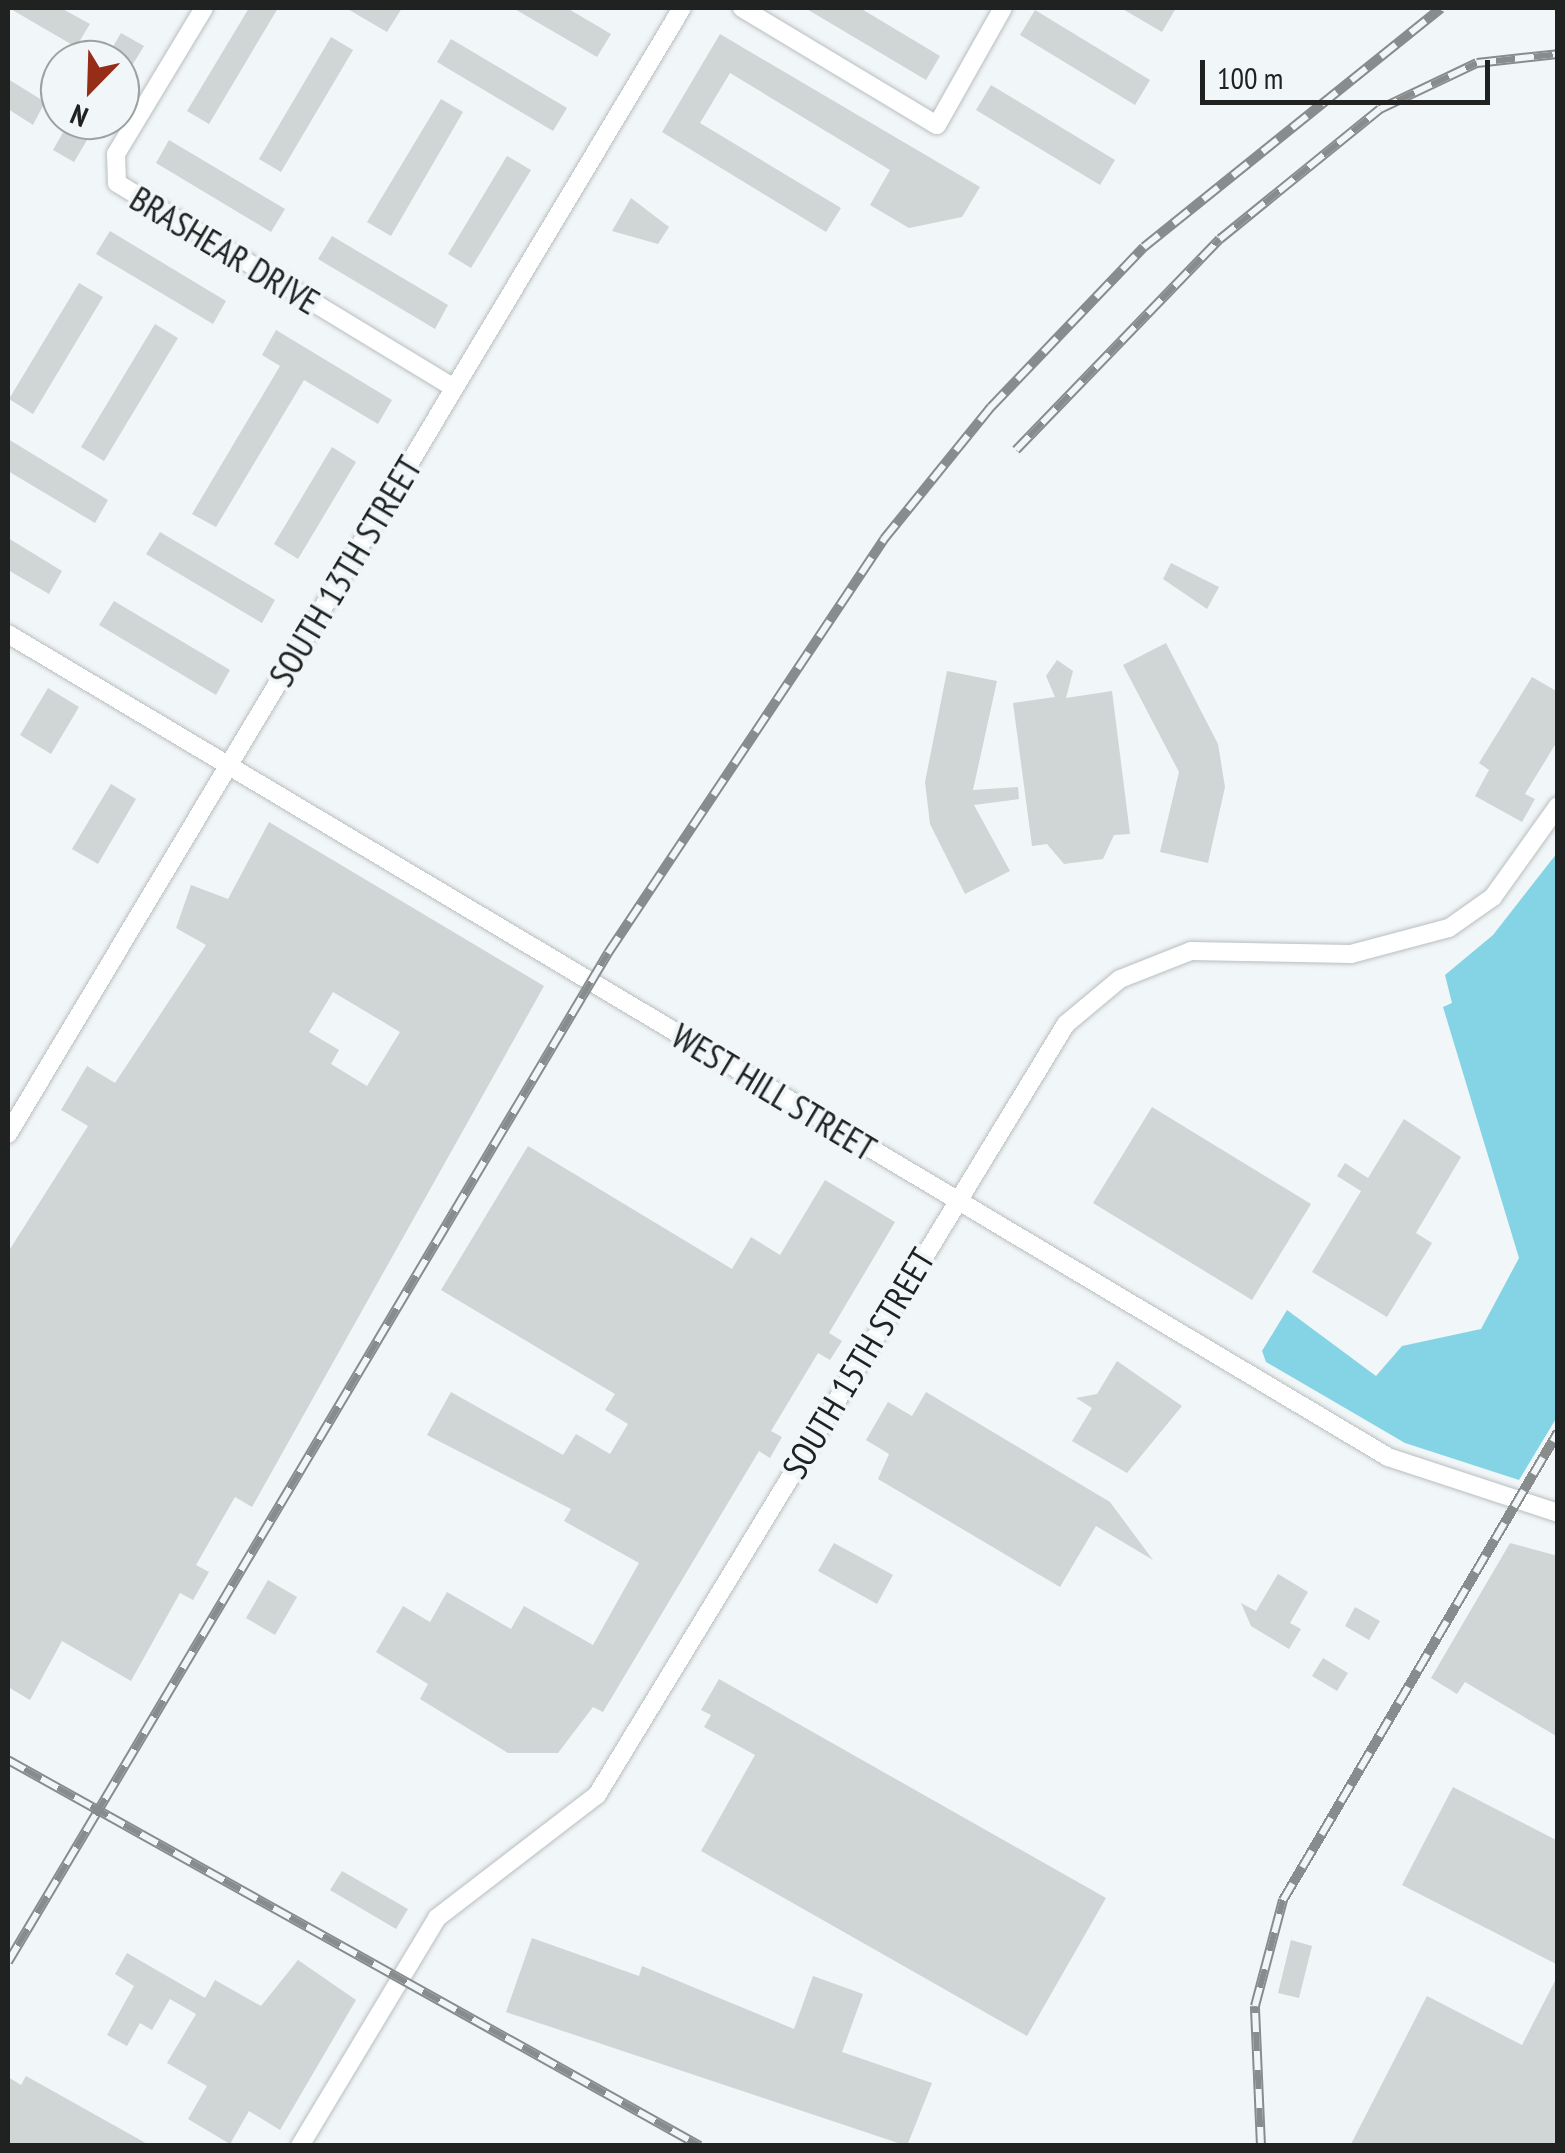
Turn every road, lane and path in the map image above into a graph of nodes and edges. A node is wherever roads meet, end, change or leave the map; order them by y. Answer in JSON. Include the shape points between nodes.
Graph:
{"nodes":[{"id":1,"x":204,"y":8,"type":"edge"},
{"id":2,"x":682,"y":8,"type":"edge"},
{"id":3,"x":742,"y":8,"type":"edge"},
{"id":4,"x":1003,"y":8,"type":"edge"},
{"id":5,"x":454,"y":388,"type":"junction"},
{"id":6,"x":8,"y":634,"type":"edge"},
{"id":7,"x":227,"y":766,"type":"junction"},
{"id":8,"x":1558,"y":806,"type":"edge"},
{"id":9,"x":8,"y":1134,"type":"edge"},
{"id":10,"x":955,"y":1199,"type":"junction"},
{"id":11,"x":1558,"y":1514,"type":"edge"},
{"id":12,"x":300,"y":2146,"type":"edge"}],
"edges":[{"from":1,"to":5,"type":"street","name":"BRASHEAR DRIVE","via":[[116,154],[117,183]]},
{"from":2,"to":5,"type":"street","name":"SOUTH 13TH STREET"},
{"from":3,"to":4,"type":"street","via":[[937,125]]},
{"from":5,"to":7,"type":"street","name":"SOUTH 13TH STREET"},
{"from":6,"to":7,"type":"street","name":"WEST HILL STREET"},
{"from":7,"to":9,"type":"street","name":"SOUTH 13TH STREET"},
{"from":7,"to":10,"type":"street","name":"WEST HILL STREET"},
{"from":8,"to":10,"type":"street","name":"SOUTH 15TH STREET","via":[[1493,897],[1422,940],[1351,954],[1217,947],[1120,978],[1056,1038]]},
{"from":10,"to":11,"type":"street","name":"WEST HILL STREET","via":[[1388,1457]]},
{"from":10,"to":12,"type":"street","name":"SOUTH 15TH STREET","via":[[597,1795],[437,1918]]}]}
